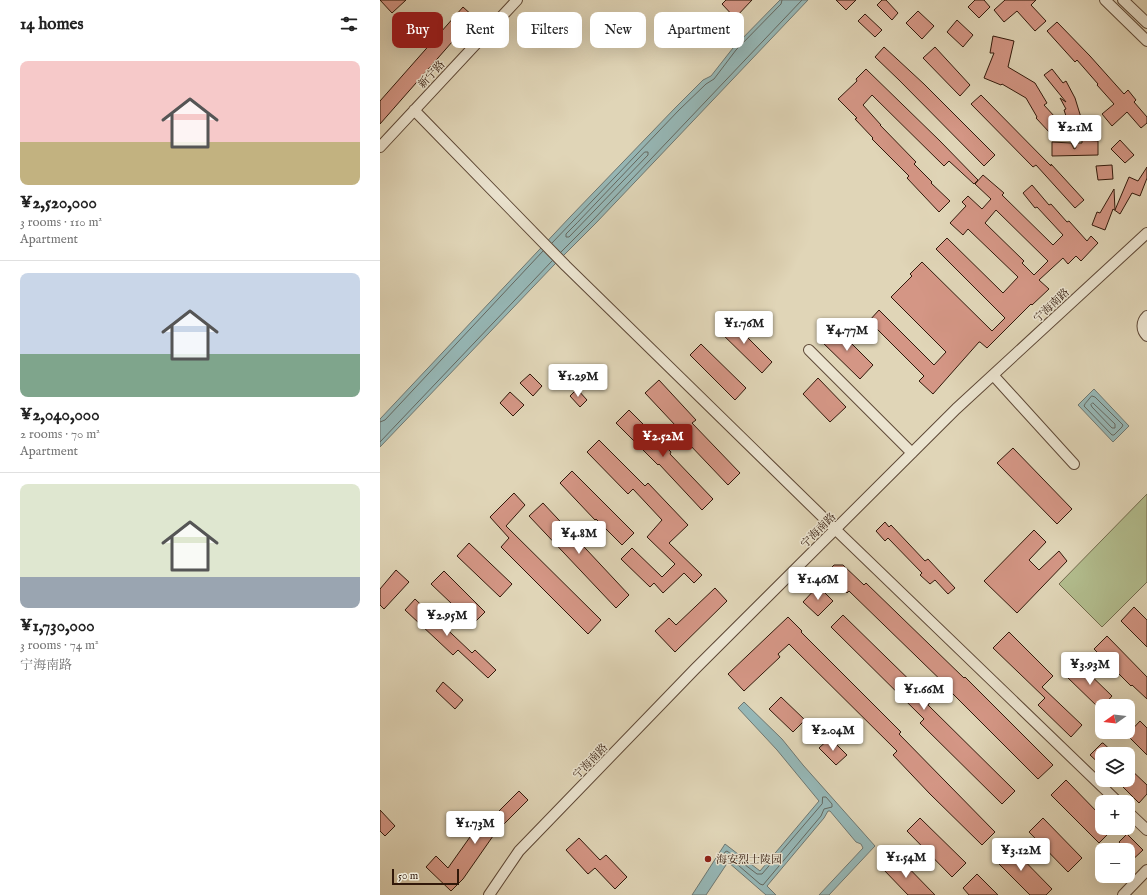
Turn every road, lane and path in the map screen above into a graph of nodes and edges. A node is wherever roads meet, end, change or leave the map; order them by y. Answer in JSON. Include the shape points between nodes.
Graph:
{"nodes":[{"id":1,"x":517,"y":0,"type":"edge"},
{"id":2,"x":1105,"y":0,"type":"edge"},
{"id":3,"x":1123,"y":0,"type":"edge"},
{"id":4,"x":1147,"y":23,"type":"edge"},
{"id":5,"x":1147,"y":41,"type":"edge"},
{"id":6,"x":414,"y":110,"type":"junction"},
{"id":7,"x":380,"y":147,"type":"edge"},
{"id":8,"x":1147,"y":233,"type":"edge"},
{"id":9,"x":1147,"y":316,"type":"edge"},
{"id":10,"x":1147,"y":336,"type":"edge"},
{"id":11,"x":809,"y":350,"type":"dead end"},
{"id":12,"x":993,"y":375,"type":"junction"},
{"id":13,"x":912,"y":453,"type":"junction"},
{"id":14,"x":1074,"y":464,"type":"dead end"},
{"id":15,"x":835,"y":530,"type":"junction"},
{"id":16,"x":1111,"y":795,"type":"edge"},
{"id":17,"x":1135,"y":819,"type":"edge"},
{"id":18,"x":1147,"y":830,"type":"edge"},
{"id":19,"x":1147,"y":870,"type":"edge"},
{"id":20,"x":489,"y":895,"type":"edge"},
{"id":21,"x":1123,"y":895,"type":"edge"}],
"edges":[{"from":1,"to":6,"type":"street","name":"新宁路"},
{"from":2,"to":5,"type":"street"},
{"from":3,"to":4,"type":"street"},
{"from":6,"to":7,"type":"street","name":"新宁路"},
{"from":6,"to":15,"type":"street","via":[[563,263]]},
{"from":8,"to":12,"type":"street","name":"宁海南路"},
{"from":9,"to":10,"type":"street","via":[[1142,326]]},
{"from":11,"to":13,"type":"street"},
{"from":12,"to":13,"type":"street","name":"宁海南路"},
{"from":12,"to":14,"type":"street"},
{"from":13,"to":15,"type":"street","name":"宁海南路"},
{"from":15,"to":16,"type":"street"},
{"from":15,"to":20,"type":"street","name":"宁海南路","via":[[519,851]]},
{"from":17,"to":18,"type":"street"},
{"from":19,"to":21,"type":"street"}]}
